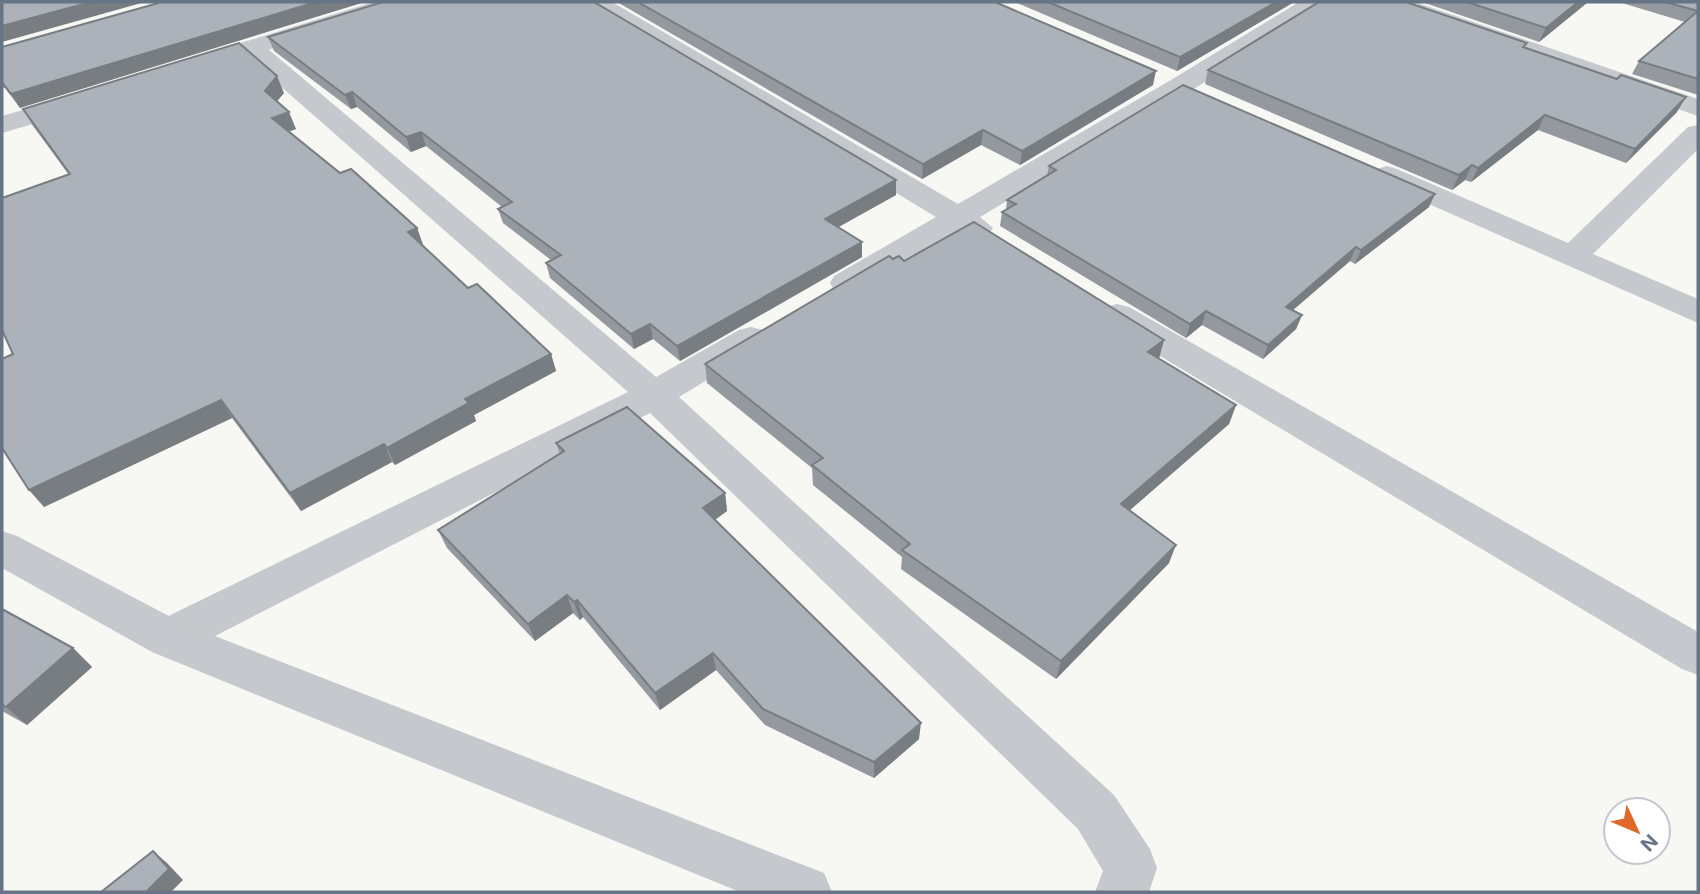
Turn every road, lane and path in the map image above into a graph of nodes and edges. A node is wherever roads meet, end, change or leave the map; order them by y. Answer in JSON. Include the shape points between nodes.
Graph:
{"nodes":[{"id":1,"x":397,"y":2,"type":"edge"},
{"id":2,"x":596,"y":2,"type":"edge"},
{"id":3,"x":1315,"y":2,"type":"edge"},
{"id":4,"x":1393,"y":2,"type":"edge"},
{"id":5,"x":252,"y":48,"type":"junction"},
{"id":6,"x":173,"y":72,"type":"edge"},
{"id":7,"x":107,"y":93,"type":"edge"},
{"id":8,"x":1698,"y":108,"type":"edge"},
{"id":9,"x":2,"y":125,"type":"edge"},
{"id":10,"x":1698,"y":133,"type":"edge"},
{"id":11,"x":1358,"y":162,"type":"edge"},
{"id":12,"x":960,"y":217,"type":"junction"},
{"id":13,"x":1006,"y":246,"type":"edge"},
{"id":14,"x":1573,"y":256,"type":"junction"},
{"id":15,"x":1086,"y":296,"type":"edge"},
{"id":16,"x":818,"y":299,"type":"edge"},
{"id":17,"x":1698,"y":312,"type":"edge"},
{"id":18,"x":783,"y":320,"type":"edge"},
{"id":19,"x":653,"y":394,"type":"junction"},
{"id":20,"x":2,"y":548,"type":"edge"},
{"id":21,"x":168,"y":638,"type":"junction"},
{"id":22,"x":1698,"y":655,"type":"edge"},
{"id":23,"x":804,"y":892,"type":"edge"},
{"id":24,"x":1122,"y":892,"type":"edge"}],
"edges":[{"from":1,"to":5,"type":"street"},
{"from":2,"to":12,"type":"street"},
{"from":3,"to":12,"type":"street"},
{"from":4,"to":8,"type":"street"},
{"from":5,"to":6,"type":"street"},
{"from":5,"to":19,"type":"street"},
{"from":7,"to":9,"type":"street"},
{"from":10,"to":14,"type":"street"},
{"from":11,"to":14,"type":"street"},
{"from":12,"to":13,"type":"street"},
{"from":12,"to":16,"type":"street"},
{"from":14,"to":17,"type":"street"},
{"from":15,"to":22,"type":"street"},
{"from":18,"to":19,"type":"street"},
{"from":19,"to":21,"type":"street"},
{"from":19,"to":24,"type":"street","via":[[1096,812],[1131,868]]},
{"from":20,"to":21,"type":"street"},
{"from":21,"to":23,"type":"street"}]}
